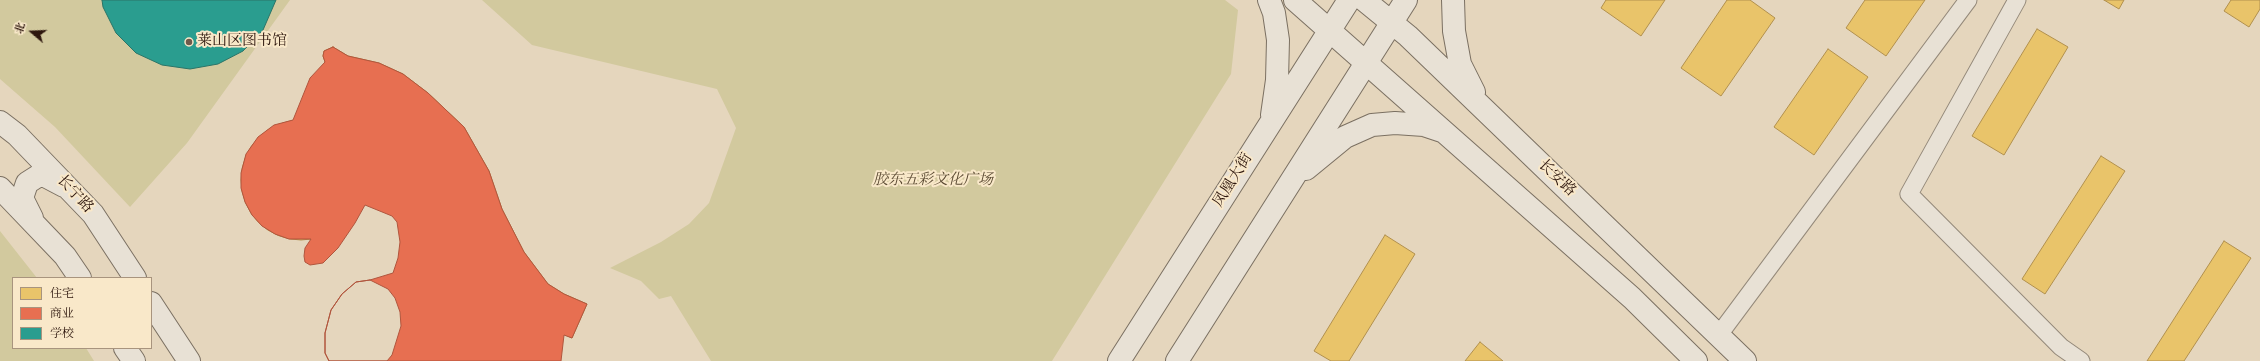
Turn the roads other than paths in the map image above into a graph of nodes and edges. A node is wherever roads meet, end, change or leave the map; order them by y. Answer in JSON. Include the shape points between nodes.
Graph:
{"nodes":[{"id":1,"x":1269,"y":0,"type":"edge"},
{"id":2,"x":1295,"y":0,"type":"edge"},
{"id":3,"x":1349,"y":0,"type":"edge"},
{"id":4,"x":1364,"y":0,"type":"edge"},
{"id":5,"x":1406,"y":0,"type":"edge"},
{"id":6,"x":1452,"y":0,"type":"edge"},
{"id":7,"x":1968,"y":0,"type":"edge"},
{"id":8,"x":2017,"y":0,"type":"edge"},
{"id":9,"x":1391,"y":22,"type":"junction"},
{"id":10,"x":1330,"y":30,"type":"junction"},
{"id":11,"x":1366,"y":62,"type":"junction"},
{"id":12,"x":1480,"y":106,"type":"junction"},
{"id":13,"x":0,"y":122,"type":"edge"},
{"id":14,"x":1272,"y":122,"type":"junction"},
{"id":15,"x":1447,"y":133,"type":"junction"},
{"id":16,"x":1290,"y":183,"type":"junction"},
{"id":17,"x":67,"y":187,"type":"junction"},
{"id":18,"x":0,"y":188,"type":"edge"},
{"id":19,"x":37,"y":227,"type":"junction"},
{"id":20,"x":79,"y":277,"type":"edge"},
{"id":21,"x":134,"y":277,"type":"edge"},
{"id":22,"x":152,"y":305,"type":"edge"},
{"id":23,"x":1718,"y":336,"type":"junction"},
{"id":24,"x":126,"y":349,"type":"edge"},
{"id":25,"x":134,"y":361,"type":"edge"},
{"id":26,"x":189,"y":361,"type":"edge"},
{"id":27,"x":1119,"y":361,"type":"edge"},
{"id":28,"x":1177,"y":361,"type":"edge"},
{"id":29,"x":1696,"y":361,"type":"edge"},
{"id":30,"x":1745,"y":361,"type":"edge"},
{"id":31,"x":2081,"y":361,"type":"edge"}],
"edges":[{"from":1,"to":14,"type":"street","via":[[1274,13],[1278,40]]},
{"from":2,"to":10,"type":"street"},
{"from":3,"to":10,"type":"street","name":"凤凰大街"},
{"from":4,"to":9,"type":"street","name":"长安路"},
{"from":5,"to":9,"type":"street"},
{"from":6,"to":12,"type":"street","via":[[1460,64]]},
{"from":7,"to":23,"type":"street"},
{"from":8,"to":31,"type":"street","via":[[1909,194],[2061,347]]},
{"from":9,"to":11,"type":"street"},
{"from":9,"to":12,"type":"street","name":"长安路"},
{"from":10,"to":11,"type":"street"},
{"from":10,"to":14,"type":"street","name":"凤凰大街"},
{"from":11,"to":15,"type":"street"},
{"from":11,"to":16,"type":"street"},
{"from":12,"to":23,"type":"street","name":"长安路"},
{"from":13,"to":17,"type":"street","name":"长宁路","via":[[17,135]]},
{"from":14,"to":27,"type":"street","name":"凤凰大街"},
{"from":15,"to":16,"type":"street","via":[[1424,125],[1372,125],[1345,137]]},
{"from":15,"to":29,"type":"street","via":[[1632,298]]},
{"from":16,"to":28,"type":"street"},
{"from":17,"to":19,"type":"street","via":[[45,176],[38,176],[27,183],[22,198]]},
{"from":17,"to":21,"type":"street","name":"长宁路","via":[[93,214]]},
{"from":18,"to":19,"type":"street"},
{"from":19,"to":20,"type":"street","via":[[65,256]]},
{"from":22,"to":26,"type":"street"},
{"from":23,"to":30,"type":"street","name":"长安路"},
{"from":24,"to":25,"type":"street"}]}
